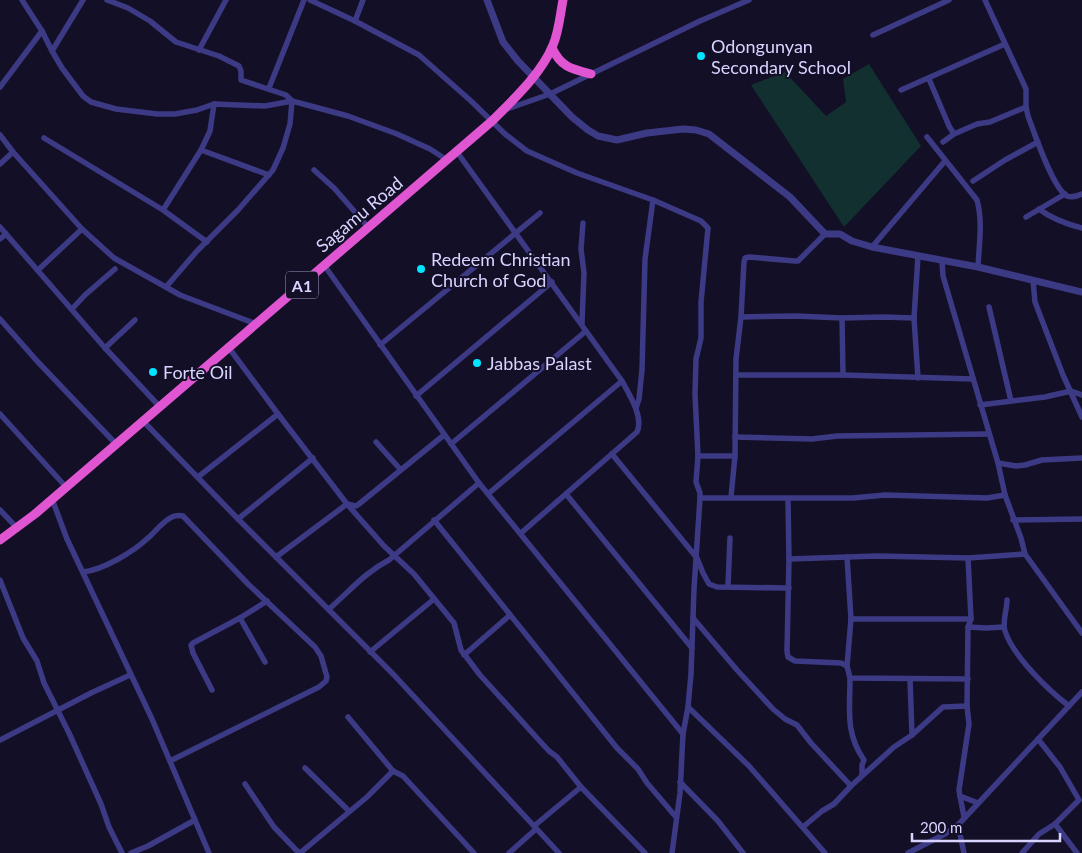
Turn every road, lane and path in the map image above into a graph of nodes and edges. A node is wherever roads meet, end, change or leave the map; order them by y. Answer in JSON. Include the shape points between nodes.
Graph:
{"nodes":[{"id":1,"x":22,"y":0,"type":"edge"},
{"id":2,"x":83,"y":0,"type":"edge"},
{"id":3,"x":107,"y":0,"type":"edge"},
{"id":4,"x":226,"y":0,"type":"edge"},
{"id":5,"x":304,"y":0,"type":"edge"},
{"id":6,"x":310,"y":0,"type":"edge"},
{"id":7,"x":363,"y":0,"type":"edge"},
{"id":8,"x":487,"y":0,"type":"edge"},
{"id":9,"x":563,"y":0,"type":"edge"},
{"id":10,"x":749,"y":0,"type":"edge"},
{"id":11,"x":949,"y":0,"type":"edge"},
{"id":12,"x":984,"y":0,"type":"edge"},
{"id":13,"x":355,"y":21,"type":"junction"},
{"id":14,"x":42,"y":31,"type":"junction"},
{"id":15,"x":873,"y":35,"type":"dead end"},
{"id":16,"x":1005,"y":44,"type":"junction"},
{"id":17,"x":552,"y":48,"type":"junction"},
{"id":18,"x":199,"y":50,"type":"junction"},
{"id":19,"x":52,"y":52,"type":"junction"},
{"id":20,"x":591,"y":74,"type":"junction"},
{"id":21,"x":534,"y":76,"type":"junction"},
{"id":22,"x":929,"y":79,"type":"junction"},
{"id":23,"x":0,"y":86,"type":"edge"},
{"id":24,"x":269,"y":88,"type":"junction"},
{"id":25,"x":901,"y":90,"type":"dead end"},
{"id":26,"x":550,"y":94,"type":"junction"},
{"id":27,"x":292,"y":101,"type":"junction"},
{"id":28,"x":214,"y":104,"type":"junction"},
{"id":29,"x":1026,"y":107,"type":"junction"},
{"id":30,"x":503,"y":110,"type":"junction"},
{"id":31,"x":492,"y":121,"type":"junction"},
{"id":32,"x":954,"y":134,"type":"junction"},
{"id":33,"x":0,"y":136,"type":"edge"},
{"id":34,"x":927,"y":137,"type":"dead end"},
{"id":35,"x":44,"y":138,"type":"dead end"},
{"id":36,"x":943,"y":142,"type":"dead end"},
{"id":37,"x":1038,"y":142,"type":"junction"},
{"id":38,"x":201,"y":150,"type":"junction"},
{"id":39,"x":13,"y":152,"type":"junction"},
{"id":40,"x":457,"y":152,"type":"junction"},
{"id":41,"x":447,"y":160,"type":"junction"},
{"id":42,"x":945,"y":161,"type":"junction"},
{"id":43,"x":0,"y":164,"type":"edge"},
{"id":44,"x":314,"y":170,"type":"dead end"},
{"id":45,"x":269,"y":175,"type":"junction"},
{"id":46,"x":973,"y":181,"type":"dead end"},
{"id":47,"x":1065,"y":194,"type":"junction"},
{"id":48,"x":1082,"y":194,"type":"edge"},
{"id":49,"x":653,"y":200,"type":"junction"},
{"id":50,"x":1039,"y":209,"type":"junction"},
{"id":51,"x":162,"y":210,"type":"junction"},
{"id":52,"x":540,"y":213,"type":"dead end"},
{"id":53,"x":1026,"y":217,"type":"dead end"},
{"id":54,"x":583,"y":224,"type":"dead end"},
{"id":55,"x":0,"y":227,"type":"edge"},
{"id":56,"x":368,"y":227,"type":"junction"},
{"id":57,"x":1082,"y":228,"type":"edge"},
{"id":58,"x":82,"y":229,"type":"junction"},
{"id":59,"x":515,"y":232,"type":"junction"},
{"id":60,"x":6,"y":234,"type":"junction"},
{"id":61,"x":825,"y":234,"type":"junction"},
{"id":62,"x":0,"y":239,"type":"edge"},
{"id":63,"x":207,"y":242,"type":"junction"},
{"id":64,"x":872,"y":247,"type":"junction"},
{"id":65,"x":918,"y":256,"type":"junction"},
{"id":66,"x":942,"y":261,"type":"junction"},
{"id":67,"x":324,"y":265,"type":"junction"},
{"id":68,"x":978,"y":267,"type":"junction"},
{"id":69,"x":115,"y":269,"type":"dead end"},
{"id":70,"x":38,"y":270,"type":"junction"},
{"id":71,"x":1033,"y":280,"type":"junction"},
{"id":72,"x":552,"y":282,"type":"junction"},
{"id":73,"x":166,"y":287,"type":"junction"},
{"id":74,"x":1082,"y":292,"type":"edge"},
{"id":75,"x":989,"y":307,"type":"dead end"},
{"id":76,"x":72,"y":309,"type":"junction"},
{"id":77,"x":741,"y":317,"type":"junction"},
{"id":78,"x":842,"y":318,"type":"junction"},
{"id":79,"x":914,"y":318,"type":"junction"},
{"id":80,"x":0,"y":319,"type":"edge"},
{"id":81,"x":135,"y":320,"type":"dead end"},
{"id":82,"x":582,"y":323,"type":"junction"},
{"id":83,"x":256,"y":324,"type":"junction"},
{"id":84,"x":586,"y":331,"type":"junction"},
{"id":85,"x":380,"y":345,"type":"junction"},
{"id":86,"x":106,"y":348,"type":"junction"},
{"id":87,"x":229,"y":348,"type":"junction"},
{"id":88,"x":736,"y":375,"type":"junction"},
{"id":89,"x":843,"y":375,"type":"junction"},
{"id":90,"x":918,"y":378,"type":"junction"},
{"id":91,"x":973,"y":379,"type":"junction"},
{"id":92,"x":622,"y":381,"type":"junction"},
{"id":93,"x":1071,"y":392,"type":"junction"},
{"id":94,"x":1082,"y":395,"type":"edge"},
{"id":95,"x":416,"y":396,"type":"junction"},
{"id":96,"x":1011,"y":401,"type":"junction"},
{"id":97,"x":980,"y":405,"type":"junction"},
{"id":98,"x":160,"y":406,"type":"junction"},
{"id":99,"x":636,"y":408,"type":"junction"},
{"id":100,"x":0,"y":414,"type":"edge"},
{"id":101,"x":278,"y":414,"type":"junction"},
{"id":102,"x":1082,"y":417,"type":"edge"},
{"id":103,"x":143,"y":420,"type":"junction"},
{"id":104,"x":6,"y":421,"type":"junction"},
{"id":105,"x":0,"y":425,"type":"edge"},
{"id":106,"x":988,"y":434,"type":"junction"},
{"id":107,"x":444,"y":435,"type":"junction"},
{"id":108,"x":735,"y":437,"type":"junction"},
{"id":109,"x":376,"y":442,"type":"dead end"},
{"id":110,"x":116,"y":444,"type":"junction"},
{"id":111,"x":451,"y":444,"type":"junction"},
{"id":112,"x":612,"y":454,"type":"junction"},
{"id":113,"x":698,"y":456,"type":"junction"},
{"id":114,"x":735,"y":456,"type":"junction"},
{"id":115,"x":313,"y":458,"type":"junction"},
{"id":116,"x":1082,"y":458,"type":"edge"},
{"id":117,"x":998,"y":463,"type":"junction"},
{"id":118,"x":400,"y":470,"type":"junction"},
{"id":119,"x":198,"y":477,"type":"junction"},
{"id":120,"x":478,"y":483,"type":"junction"},
{"id":121,"x":66,"y":487,"type":"junction"},
{"id":122,"x":488,"y":494,"type":"junction"},
{"id":123,"x":566,"y":494,"type":"junction"},
{"id":124,"x":1005,"y":495,"type":"junction"},
{"id":125,"x":731,"y":497,"type":"junction"},
{"id":126,"x":700,"y":498,"type":"junction"},
{"id":127,"x":788,"y":499,"type":"junction"},
{"id":128,"x":52,"y":500,"type":"junction"},
{"id":129,"x":348,"y":504,"type":"junction"},
{"id":130,"x":0,"y":510,"type":"edge"},
{"id":131,"x":238,"y":519,"type":"junction"},
{"id":132,"x":1082,"y":519,"type":"edge"},
{"id":133,"x":434,"y":520,"type":"junction"},
{"id":134,"x":1013,"y":520,"type":"junction"},
{"id":135,"x":16,"y":528,"type":"junction"},
{"id":136,"x":520,"y":533,"type":"junction"},
{"id":137,"x":698,"y":538,"type":"junction"},
{"id":138,"x":730,"y":538,"type":"dead end"},
{"id":139,"x":0,"y":540,"type":"edge"},
{"id":140,"x":686,"y":543,"type":"junction"},
{"id":141,"x":1025,"y":554,"type":"junction"},
{"id":142,"x":394,"y":555,"type":"junction"},
{"id":143,"x":276,"y":557,"type":"junction"},
{"id":144,"x":847,"y":557,"type":"junction"},
{"id":145,"x":697,"y":558,"type":"junction"},
{"id":146,"x":968,"y":558,"type":"junction"},
{"id":147,"x":789,"y":559,"type":"junction"},
{"id":148,"x":94,"y":571,"type":"junction"},
{"id":149,"x":83,"y":572,"type":"junction"},
{"id":150,"x":0,"y":580,"type":"edge"},
{"id":151,"x":87,"y":580,"type":"junction"},
{"id":152,"x":728,"y":586,"type":"junction"},
{"id":153,"x":789,"y":588,"type":"junction"},
{"id":154,"x":434,"y":599,"type":"junction"},
{"id":155,"x":1007,"y":600,"type":"dead end"},
{"id":156,"x":267,"y":601,"type":"junction"},
{"id":157,"x":329,"y":609,"type":"junction"},
{"id":158,"x":510,"y":615,"type":"junction"},
{"id":159,"x":240,"y":618,"type":"junction"},
{"id":160,"x":693,"y":618,"type":"junction"},
{"id":161,"x":851,"y":619,"type":"junction"},
{"id":162,"x":970,"y":619,"type":"junction"},
{"id":163,"x":968,"y":627,"type":"junction"},
{"id":164,"x":1004,"y":627,"type":"junction"},
{"id":165,"x":1082,"y":633,"type":"edge"},
{"id":166,"x":693,"y":638,"type":"junction"},
{"id":167,"x":686,"y":641,"type":"junction"},
{"id":168,"x":692,"y":648,"type":"junction"},
{"id":169,"x":370,"y":652,"type":"junction"},
{"id":170,"x":464,"y":655,"type":"junction"},
{"id":171,"x":265,"y":662,"type":"dead end"},
{"id":172,"x":845,"y":662,"type":"junction"},
{"id":173,"x":130,"y":675,"type":"junction"},
{"id":174,"x":850,"y":678,"type":"junction"},
{"id":175,"x":910,"y":679,"type":"junction"},
{"id":176,"x":968,"y":679,"type":"junction"},
{"id":177,"x":212,"y":690,"type":"dead end"},
{"id":178,"x":1082,"y":692,"type":"edge"},
{"id":179,"x":967,"y":706,"type":"junction"},
{"id":180,"x":1069,"y":706,"type":"junction"},
{"id":181,"x":688,"y":707,"type":"junction"},
{"id":182,"x":58,"y":711,"type":"junction"},
{"id":183,"x":348,"y":717,"type":"dead end"},
{"id":184,"x":912,"y":724,"type":"junction"},
{"id":185,"x":921,"y":727,"type":"junction"},
{"id":186,"x":684,"y":734,"type":"junction"},
{"id":187,"x":912,"y":735,"type":"junction"},
{"id":188,"x":1038,"y":739,"type":"junction"},
{"id":189,"x":0,"y":740,"type":"edge"},
{"id":190,"x":170,"y":760,"type":"junction"},
{"id":191,"x":864,"y":760,"type":"junction"},
{"id":192,"x":879,"y":760,"type":"junction"},
{"id":193,"x":305,"y":768,"type":"dead end"},
{"id":194,"x":393,"y":771,"type":"junction"},
{"id":195,"x":862,"y":776,"type":"junction"},
{"id":196,"x":680,"y":782,"type":"junction"},
{"id":197,"x":245,"y":784,"type":"dead end"},
{"id":198,"x":851,"y":786,"type":"junction"},
{"id":199,"x":581,"y":787,"type":"junction"},
{"id":200,"x":688,"y":790,"type":"junction"},
{"id":201,"x":680,"y":793,"type":"junction"},
{"id":202,"x":960,"y":796,"type":"junction"},
{"id":203,"x":978,"y":803,"type":"junction"},
{"id":204,"x":674,"y":809,"type":"junction"},
{"id":205,"x":350,"y":811,"type":"junction"},
{"id":206,"x":964,"y":817,"type":"junction"},
{"id":207,"x":195,"y":820,"type":"junction"},
{"id":208,"x":958,"y":824,"type":"junction"},
{"id":209,"x":1055,"y":824,"type":"junction"},
{"id":210,"x":535,"y":827,"type":"junction"},
{"id":211,"x":804,"y":827,"type":"junction"},
{"id":212,"x":740,"y":852,"type":"edge"},
{"id":213,"x":122,"y":853,"type":"edge"},
{"id":214,"x":132,"y":853,"type":"edge"},
{"id":215,"x":209,"y":853,"type":"edge"},
{"id":216,"x":299,"y":853,"type":"edge"},
{"id":217,"x":474,"y":853,"type":"edge"},
{"id":218,"x":509,"y":853,"type":"edge"},
{"id":219,"x":559,"y":853,"type":"edge"},
{"id":220,"x":645,"y":853,"type":"edge"},
{"id":221,"x":672,"y":853,"type":"edge"},
{"id":222,"x":825,"y":853,"type":"edge"},
{"id":223,"x":908,"y":853,"type":"edge"},
{"id":224,"x":964,"y":853,"type":"edge"},
{"id":225,"x":1022,"y":853,"type":"edge"},
{"id":226,"x":1077,"y":853,"type":"edge"}],
"edges":[{"from":1,"to":14,"type":"street"},
{"from":2,"to":19,"type":"street"},
{"from":3,"to":18,"type":"street","via":[[150,21],[176,42]]},
{"from":4,"to":18,"type":"street"},
{"from":5,"to":24,"type":"street"},
{"from":6,"to":13,"type":"street"},
{"from":7,"to":13,"type":"street"},
{"from":8,"to":21,"type":"street","via":[[503,42],[525,70]]},
{"from":9,"to":17,"type":"highway","name":"Sagamu Road","number":"A1"},
{"from":10,"to":20,"type":"street"},
{"from":11,"to":15,"type":"street"},
{"from":12,"to":16,"type":"street"},
{"from":13,"to":31,"type":"street","via":[[419,55]]},
{"from":14,"to":19,"type":"street"},
{"from":14,"to":23,"type":"street"},
{"from":16,"to":22,"type":"street"},
{"from":16,"to":29,"type":"street","via":[[1026,89]]},
{"from":17,"to":20,"type":"highway","via":[[557,59],[565,65]]},
{"from":17,"to":21,"type":"highway","name":"Sagamu Road","number":"A1"},
{"from":18,"to":24,"type":"street","via":[[238,66],[242,72],[241,80]]},
{"from":19,"to":28,"type":"street","via":[[83,96],[105,107],[175,114]]},
{"from":20,"to":26,"type":"street"},
{"from":21,"to":26,"type":"street"},
{"from":21,"to":30,"type":"highway","name":"Sagamu Road","number":"A1"},
{"from":22,"to":25,"type":"street"},
{"from":22,"to":32,"type":"street"},
{"from":24,"to":27,"type":"street","via":[[286,94]]},
{"from":26,"to":30,"type":"street"},
{"from":26,"to":61,"type":"street","via":[[588,130],[607,139],[683,129],[709,134],[790,197]]},
{"from":27,"to":28,"type":"street","via":[[265,106]]},
{"from":27,"to":41,"type":"street","via":[[398,134]]},
{"from":27,"to":45,"type":"street","via":[[283,148]]},
{"from":28,"to":38,"type":"street","via":[[210,131]]},
{"from":29,"to":32,"type":"street"},
{"from":29,"to":37,"type":"street"},
{"from":30,"to":31,"type":"highway","name":"Sagamu Road","number":"A1"},
{"from":31,"to":40,"type":"highway","name":"Sagamu Road","number":"A1"},
{"from":31,"to":49,"type":"street","via":[[527,152]]},
{"from":32,"to":36,"type":"street"},
{"from":33,"to":39,"type":"street"},
{"from":34,"to":42,"type":"street"},
{"from":35,"to":51,"type":"street"},
{"from":37,"to":46,"type":"street"},
{"from":37,"to":47,"type":"street","via":[[1049,170]]},
{"from":38,"to":45,"type":"street"},
{"from":38,"to":51,"type":"street"},
{"from":39,"to":43,"type":"street"},
{"from":39,"to":58,"type":"street"},
{"from":40,"to":41,"type":"highway","name":"Sagamu Road","number":"A1"},
{"from":40,"to":59,"type":"street"},
{"from":41,"to":56,"type":"highway","name":"Sagamu Road","number":"A1"},
{"from":42,"to":64,"type":"street"},
{"from":42,"to":68,"type":"street","via":[[970,190],[980,209]]},
{"from":44,"to":56,"type":"street"},
{"from":45,"to":63,"type":"street"},
{"from":47,"to":48,"type":"street"},
{"from":47,"to":50,"type":"street"},
{"from":49,"to":99,"type":"street","via":[[645,259],[642,370]]},
{"from":49,"to":113,"type":"street","via":[[701,221],[708,228],[701,338],[696,359]]},
{"from":50,"to":53,"type":"street"},
{"from":50,"to":57,"type":"street","via":[[1049,217]]},
{"from":51,"to":63,"type":"street"},
{"from":52,"to":59,"type":"street"},
{"from":54,"to":82,"type":"street"},
{"from":55,"to":60,"type":"street"},
{"from":56,"to":67,"type":"highway","name":"Sagamu Road","number":"A1"},
{"from":58,"to":70,"type":"street"},
{"from":58,"to":73,"type":"street","via":[[114,258]]},
{"from":59,"to":72,"type":"street"},
{"from":59,"to":85,"type":"street"},
{"from":60,"to":62,"type":"street"},
{"from":60,"to":70,"type":"street"},
{"from":61,"to":64,"type":"street","via":[[840,234]]},
{"from":61,"to":77,"type":"street","via":[[794,262],[745,258]]},
{"from":63,"to":73,"type":"street"},
{"from":64,"to":65,"type":"street"},
{"from":65,"to":66,"type":"street"},
{"from":65,"to":79,"type":"street"},
{"from":66,"to":68,"type":"street"},
{"from":66,"to":91,"type":"street","via":[[943,276]]},
{"from":67,"to":83,"type":"highway","name":"Sagamu Road","number":"A1"},
{"from":67,"to":85,"type":"street"},
{"from":68,"to":71,"type":"street"},
{"from":69,"to":76,"type":"street"},
{"from":70,"to":76,"type":"street"},
{"from":71,"to":74,"type":"street"},
{"from":71,"to":93,"type":"street","via":[[1035,302]]},
{"from":72,"to":82,"type":"street"},
{"from":72,"to":95,"type":"street"},
{"from":73,"to":83,"type":"street","via":[[208,307]]},
{"from":75,"to":96,"type":"street"},
{"from":76,"to":86,"type":"street"},
{"from":77,"to":78,"type":"street"},
{"from":77,"to":88,"type":"street"},
{"from":78,"to":79,"type":"street"},
{"from":78,"to":89,"type":"street"},
{"from":79,"to":90,"type":"street"},
{"from":80,"to":110,"type":"street"},
{"from":81,"to":86,"type":"street"},
{"from":82,"to":84,"type":"street"},
{"from":83,"to":87,"type":"highway","name":"Sagamu Road","number":"A1"},
{"from":84,"to":92,"type":"street"},
{"from":84,"to":111,"type":"street"},
{"from":85,"to":95,"type":"street"},
{"from":86,"to":98,"type":"street"},
{"from":87,"to":98,"type":"highway","name":"Sagamu Road","number":"A1"},
{"from":87,"to":101,"type":"street"},
{"from":88,"to":89,"type":"street"},
{"from":88,"to":108,"type":"street"},
{"from":89,"to":90,"type":"street"},
{"from":90,"to":91,"type":"street"},
{"from":91,"to":97,"type":"street"},
{"from":92,"to":99,"type":"street"},
{"from":92,"to":122,"type":"street"},
{"from":93,"to":94,"type":"street"},
{"from":93,"to":96,"type":"street"},
{"from":93,"to":102,"type":"street"},
{"from":95,"to":107,"type":"street"},
{"from":96,"to":97,"type":"street"},
{"from":97,"to":106,"type":"street"},
{"from":98,"to":103,"type":"highway","name":"Sagamu Road","number":"A1"},
{"from":99,"to":112,"type":"street","via":[[639,430]]},
{"from":100,"to":104,"type":"street"},
{"from":101,"to":115,"type":"street"},
{"from":101,"to":119,"type":"street"},
{"from":103,"to":110,"type":"highway","name":"Sagamu Road","number":"A1"},
{"from":103,"to":119,"type":"street"},
{"from":104,"to":105,"type":"street"},
{"from":104,"to":121,"type":"street"},
{"from":106,"to":108,"type":"street","via":[[812,439]]},
{"from":106,"to":117,"type":"street"},
{"from":107,"to":111,"type":"street"},
{"from":107,"to":118,"type":"street"},
{"from":108,"to":114,"type":"street"},
{"from":109,"to":118,"type":"street"},
{"from":110,"to":121,"type":"highway","name":"Sagamu Road","number":"A1"},
{"from":111,"to":120,"type":"street"},
{"from":112,"to":123,"type":"street"},
{"from":112,"to":140,"type":"street"},
{"from":113,"to":114,"type":"street"},
{"from":113,"to":126,"type":"street","via":[[696,482]]},
{"from":114,"to":125,"type":"street"},
{"from":115,"to":129,"type":"street"},
{"from":115,"to":131,"type":"street"},
{"from":116,"to":117,"type":"street","via":[[1042,460],[1025,465]]},
{"from":117,"to":124,"type":"street"},
{"from":118,"to":129,"type":"street","via":[[356,506]]},
{"from":119,"to":131,"type":"street"},
{"from":120,"to":122,"type":"street"},
{"from":120,"to":133,"type":"street"},
{"from":121,"to":128,"type":"highway","name":"Sagamu Road","number":"A1"},
{"from":122,"to":136,"type":"street"},
{"from":123,"to":136,"type":"street"},
{"from":123,"to":167,"type":"street"},
{"from":124,"to":127,"type":"street","via":[[987,498],[885,496]]},
{"from":124,"to":134,"type":"street"},
{"from":125,"to":126,"type":"street"},
{"from":125,"to":127,"type":"street"},
{"from":126,"to":137,"type":"street"},
{"from":127,"to":147,"type":"street"},
{"from":128,"to":135,"type":"highway","name":"Sagamu Road","number":"A1"},
{"from":128,"to":149,"type":"street"},
{"from":129,"to":142,"type":"street"},
{"from":129,"to":143,"type":"street"},
{"from":130,"to":135,"type":"street"},
{"from":131,"to":143,"type":"street"},
{"from":132,"to":134,"type":"street"},
{"from":133,"to":142,"type":"street"},
{"from":133,"to":158,"type":"street"},
{"from":134,"to":141,"type":"street"},
{"from":135,"to":139,"type":"highway","name":"Sagamu Road","number":"A1"},
{"from":136,"to":186,"type":"street"},
{"from":137,"to":140,"type":"street"},
{"from":137,"to":145,"type":"street"},
{"from":138,"to":152,"type":"street"},
{"from":140,"to":145,"type":"street"},
{"from":141,"to":146,"type":"street"},
{"from":141,"to":165,"type":"street"},
{"from":142,"to":154,"type":"street"},
{"from":142,"to":157,"type":"street","via":[[374,568]]},
{"from":143,"to":157,"type":"street"},
{"from":144,"to":146,"type":"street"},
{"from":144,"to":147,"type":"street"},
{"from":144,"to":161,"type":"street"},
{"from":145,"to":152,"type":"street","via":[[709,584]]},
{"from":145,"to":160,"type":"street"},
{"from":146,"to":162,"type":"street"},
{"from":147,"to":153,"type":"street"},
{"from":148,"to":149,"type":"street"},
{"from":148,"to":151,"type":"street"},
{"from":148,"to":156,"type":"street","via":[[137,547],[164,522],[178,515],[183,516]]},
{"from":149,"to":151,"type":"street"},
{"from":150,"to":182,"type":"street"},
{"from":151,"to":173,"type":"street"},
{"from":152,"to":153,"type":"street"},
{"from":153,"to":172,"type":"street","via":[[788,657],[795,661]]},
{"from":154,"to":169,"type":"street"},
{"from":154,"to":170,"type":"street","via":[[454,623]]},
{"from":155,"to":164,"type":"street"},
{"from":156,"to":159,"type":"street"},
{"from":156,"to":190,"type":"street","via":[[320,654],[328,677],[326,681]]},
{"from":157,"to":169,"type":"street"},
{"from":158,"to":170,"type":"street"},
{"from":158,"to":204,"type":"street","via":[[617,748]]},
{"from":159,"to":171,"type":"street"},
{"from":159,"to":177,"type":"street","via":[[192,645]]},
{"from":160,"to":166,"type":"street"},
{"from":160,"to":198,"type":"street","via":[[773,709],[797,725]]},
{"from":161,"to":162,"type":"street"},
{"from":161,"to":172,"type":"street"},
{"from":162,"to":163,"type":"street"},
{"from":163,"to":164,"type":"street"},
{"from":163,"to":176,"type":"street"},
{"from":164,"to":180,"type":"street","via":[[1010,642],[1031,670]]},
{"from":166,"to":167,"type":"street"},
{"from":166,"to":168,"type":"street"},
{"from":167,"to":168,"type":"street"},
{"from":168,"to":181,"type":"street"},
{"from":169,"to":210,"type":"street"},
{"from":170,"to":199,"type":"street"},
{"from":172,"to":174,"type":"street"},
{"from":173,"to":182,"type":"street"},
{"from":173,"to":190,"type":"street"},
{"from":174,"to":175,"type":"street"},
{"from":174,"to":191,"type":"street","via":[[852,737]]},
{"from":175,"to":176,"type":"street"},
{"from":175,"to":184,"type":"street"},
{"from":176,"to":179,"type":"street"},
{"from":178,"to":180,"type":"street"},
{"from":179,"to":185,"type":"street","via":[[943,707]]},
{"from":179,"to":202,"type":"street","via":[[969,724],[959,783]]},
{"from":180,"to":188,"type":"street"},
{"from":181,"to":186,"type":"street"},
{"from":181,"to":211,"type":"street","via":[[749,766]]},
{"from":182,"to":189,"type":"street"},
{"from":182,"to":213,"type":"street"},
{"from":183,"to":194,"type":"street"},
{"from":184,"to":185,"type":"street"},
{"from":184,"to":187,"type":"street"},
{"from":185,"to":187,"type":"street"},
{"from":186,"to":196,"type":"street"},
{"from":187,"to":192,"type":"street"},
{"from":188,"to":203,"type":"street"},
{"from":188,"to":209,"type":"street","via":[[1079,798]]},
{"from":190,"to":207,"type":"street"},
{"from":191,"to":192,"type":"street"},
{"from":191,"to":195,"type":"street"},
{"from":192,"to":195,"type":"street"},
{"from":193,"to":205,"type":"street"},
{"from":194,"to":205,"type":"street"},
{"from":194,"to":217,"type":"street","via":[[403,776]]},
{"from":195,"to":198,"type":"street"},
{"from":196,"to":200,"type":"street"},
{"from":196,"to":201,"type":"street"},
{"from":197,"to":216,"type":"street","via":[[274,827]]},
{"from":198,"to":211,"type":"street"},
{"from":199,"to":210,"type":"street"},
{"from":199,"to":220,"type":"street"},
{"from":200,"to":201,"type":"street"},
{"from":200,"to":212,"type":"street","via":[[718,821]]},
{"from":201,"to":204,"type":"street"},
{"from":202,"to":203,"type":"street"},
{"from":202,"to":206,"type":"street"},
{"from":203,"to":206,"type":"street"},
{"from":204,"to":221,"type":"street"},
{"from":205,"to":216,"type":"street"},
{"from":206,"to":208,"type":"street"},
{"from":207,"to":214,"type":"street"},
{"from":207,"to":215,"type":"street"},
{"from":208,"to":223,"type":"street"},
{"from":208,"to":224,"type":"street"},
{"from":209,"to":225,"type":"street","via":[[1039,834]]},
{"from":209,"to":226,"type":"street"},
{"from":210,"to":218,"type":"street"},
{"from":210,"to":219,"type":"street"},
{"from":211,"to":222,"type":"street"}]}
